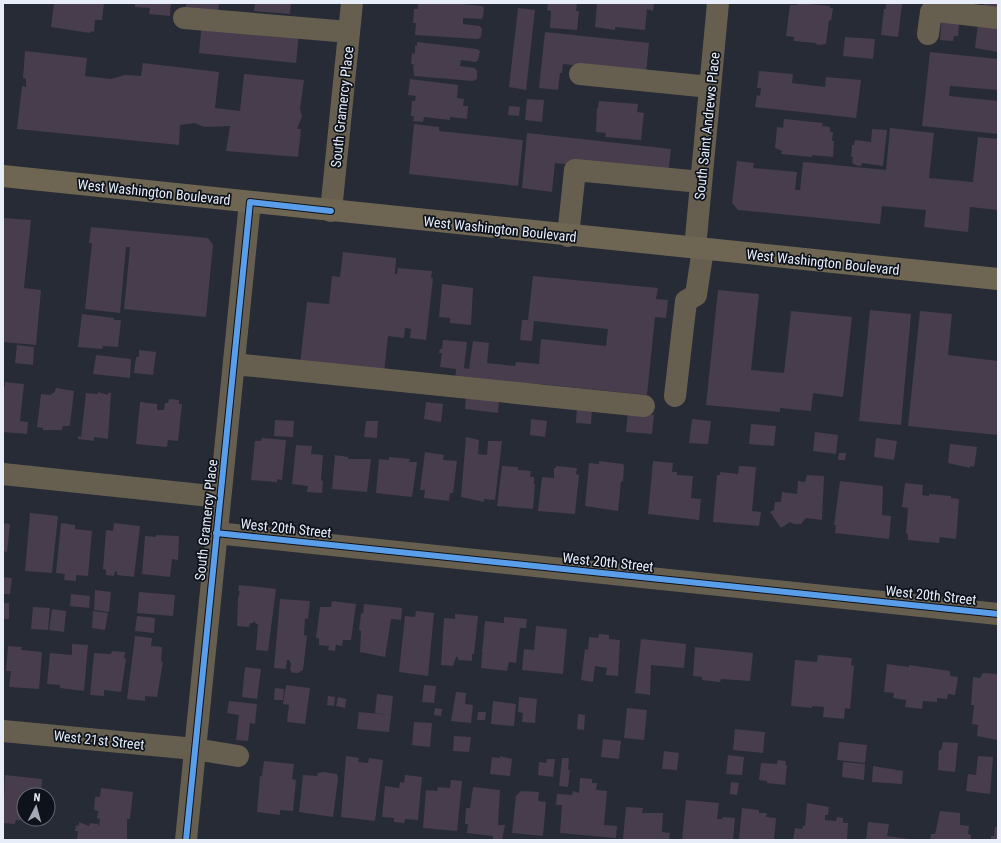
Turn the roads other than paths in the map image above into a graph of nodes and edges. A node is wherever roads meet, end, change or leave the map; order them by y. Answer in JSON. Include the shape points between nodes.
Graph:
{"nodes":[{"id":1,"x":352,"y":3,"type":"edge"},
{"id":2,"x":718,"y":3,"type":"edge"},
{"id":3,"x":184,"y":18,"type":"dead end"},
{"id":4,"x":998,"y":18,"type":"edge"},
{"id":5,"x":349,"y":32,"type":"junction"},
{"id":6,"x":928,"y":34,"type":"dead end"},
{"id":7,"x":580,"y":74,"type":"dead end"},
{"id":8,"x":710,"y":87,"type":"junction"},
{"id":9,"x":3,"y":176,"type":"edge"},
{"id":10,"x":701,"y":182,"type":"junction"},
{"id":11,"x":250,"y":202,"type":"junction"},
{"id":12,"x":331,"y":211,"type":"junction"},
{"id":13,"x":568,"y":236,"type":"junction"},
{"id":14,"x":699,"y":249,"type":"junction"},
{"id":15,"x":998,"y":279,"type":"edge"},
{"id":16,"x":234,"y":364,"type":"junction"},
{"id":17,"x":675,"y":396,"type":"dead end"},
{"id":18,"x":644,"y":406,"type":"dead end"},
{"id":19,"x":3,"y":474,"type":"edge"},
{"id":20,"x":220,"y":497,"type":"junction"},
{"id":21,"x":216,"y":533,"type":"junction"},
{"id":22,"x":998,"y":614,"type":"edge"},
{"id":23,"x":3,"y":731,"type":"edge"},
{"id":24,"x":195,"y":749,"type":"junction"},
{"id":25,"x":238,"y":756,"type":"dead end"},
{"id":26,"x":186,"y":840,"type":"edge"}],
"edges":[{"from":1,"to":5,"type":"street","name":"South Gramercy Place"},
{"from":2,"to":8,"type":"street","name":"South Saint Andrews Place"},
{"from":3,"to":5,"type":"street"},
{"from":4,"to":6,"type":"street","via":[[931,12]]},
{"from":5,"to":12,"type":"street","name":"South Gramercy Place"},
{"from":7,"to":8,"type":"street"},
{"from":8,"to":10,"type":"street","name":"South Saint Andrews Place"},
{"from":9,"to":11,"type":"main road","name":"West Washington Boulevard"},
{"from":10,"to":13,"type":"street","via":[[575,170]]},
{"from":10,"to":14,"type":"street","name":"South Saint Andrews Place"},
{"from":11,"to":12,"type":"main road","name":"West Washington Boulevard"},
{"from":11,"to":16,"type":"street","name":"South Gramercy Place"},
{"from":12,"to":13,"type":"main road","name":"West Washington Boulevard"},
{"from":13,"to":14,"type":"main road","name":"West Washington Boulevard"},
{"from":14,"to":15,"type":"main road","name":"West Washington Boulevard"},
{"from":14,"to":17,"type":"street","name":"South Saint Andrews Place","via":[[696,296],[686,301]]},
{"from":16,"to":18,"type":"street"},
{"from":16,"to":20,"type":"street","name":"South Gramercy Place"},
{"from":19,"to":20,"type":"street"},
{"from":20,"to":21,"type":"street","name":"South Gramercy Place"},
{"from":21,"to":22,"type":"street","name":"West 20th Street"},
{"from":21,"to":24,"type":"street","name":"South Gramercy Place"},
{"from":23,"to":24,"type":"street","name":"West 21st Street"},
{"from":24,"to":25,"type":"street","name":"West 21st Street"},
{"from":24,"to":26,"type":"street","name":"South Gramercy Place"}]}
